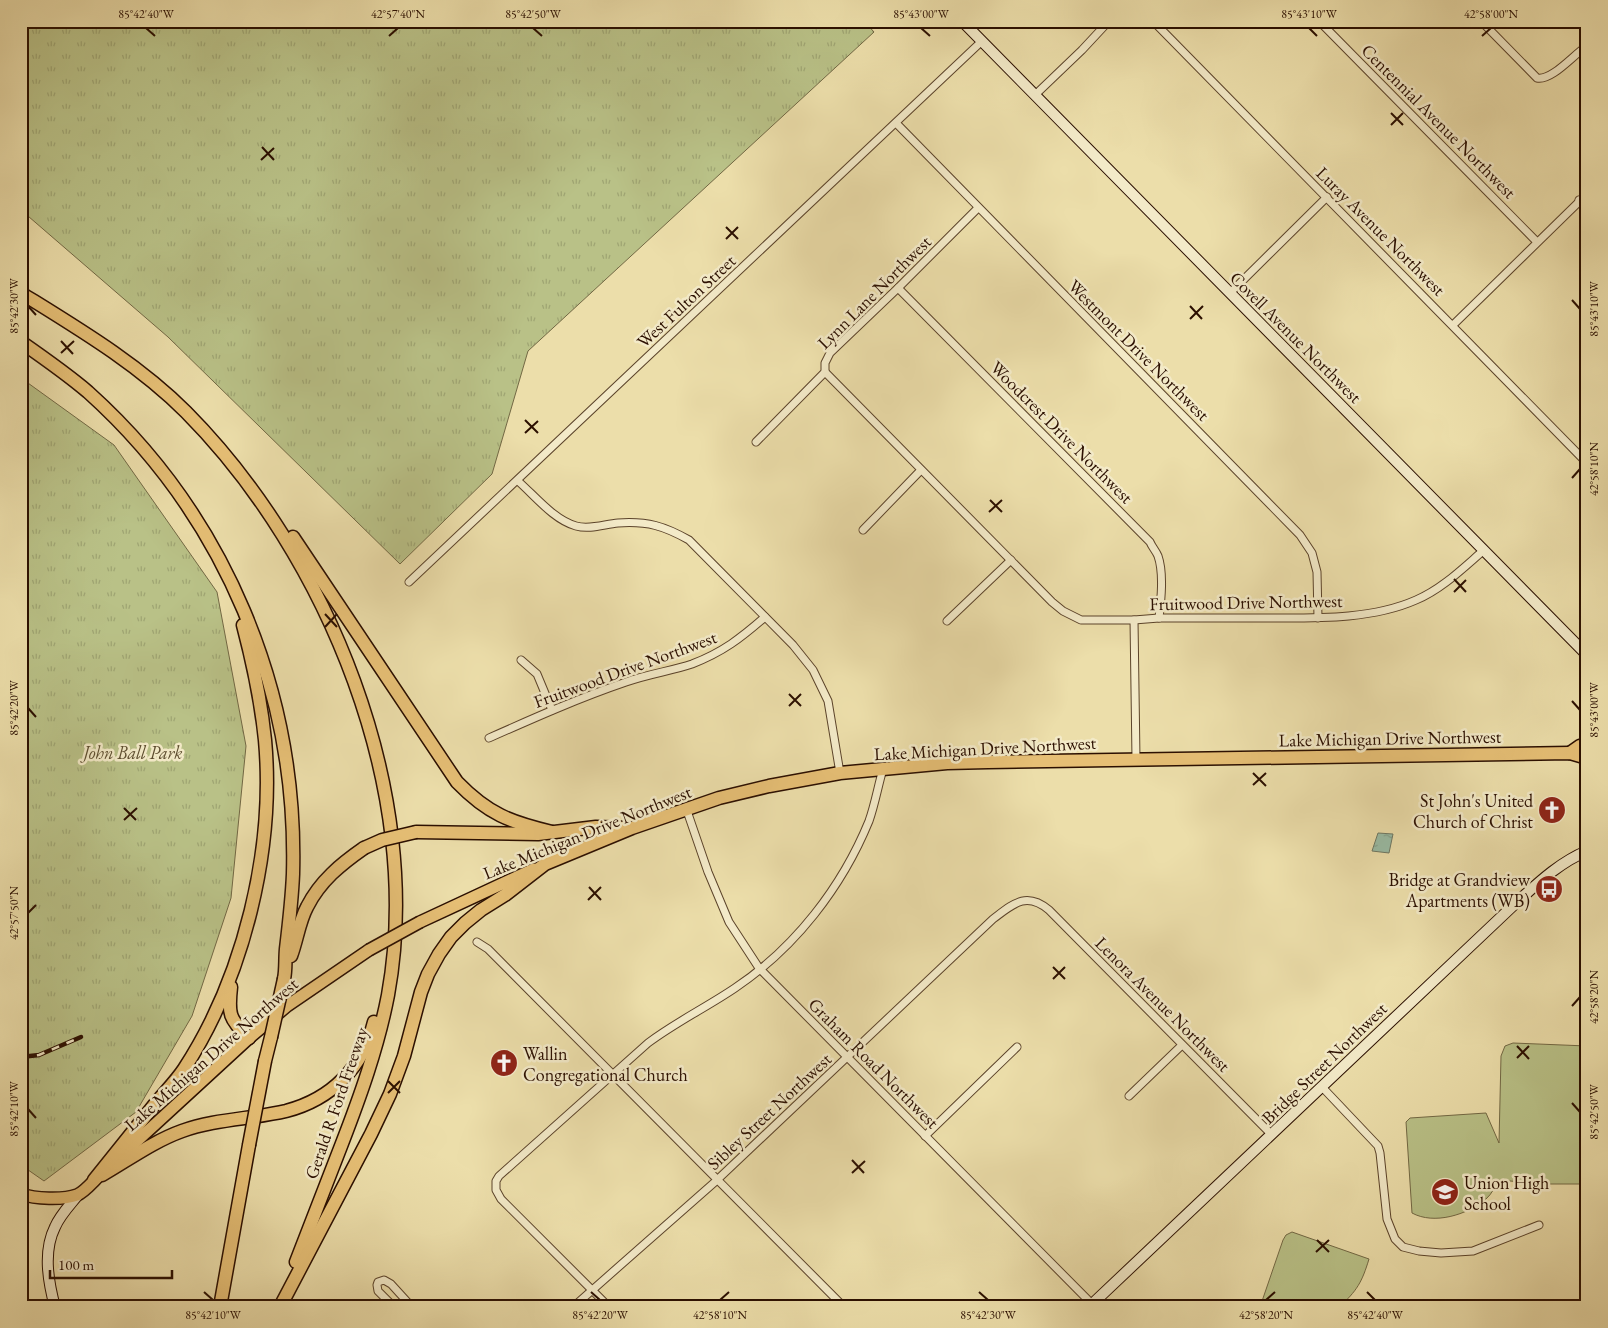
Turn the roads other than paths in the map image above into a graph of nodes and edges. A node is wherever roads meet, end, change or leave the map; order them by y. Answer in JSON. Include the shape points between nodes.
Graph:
{"nodes":[{"id":1,"x":962,"y":21,"type":"edge"},
{"id":2,"x":1109,"y":21,"type":"edge"},
{"id":3,"x":1153,"y":21,"type":"edge"},
{"id":4,"x":1319,"y":21,"type":"edge"},
{"id":5,"x":1480,"y":21,"type":"edge"},
{"id":6,"x":982,"y":41,"type":"junction"},
{"id":7,"x":1587,"y":46,"type":"edge"},
{"id":8,"x":1034,"y":94,"type":"junction"},
{"id":9,"x":896,"y":123,"type":"junction"},
{"id":10,"x":1587,"y":194,"type":"edge"},
{"id":11,"x":1327,"y":197,"type":"junction"},
{"id":12,"x":1579,"y":200,"type":"junction"},
{"id":13,"x":978,"y":208,"type":"junction"},
{"id":14,"x":1587,"y":208,"type":"edge"},
{"id":15,"x":1537,"y":242,"type":"junction"},
{"id":16,"x":898,"y":288,"type":"junction"},
{"id":17,"x":21,"y":293,"type":"edge"},
{"id":18,"x":1230,"y":293,"type":"junction"},
{"id":19,"x":1453,"y":325,"type":"junction"},
{"id":20,"x":21,"y":342,"type":"edge"},
{"id":21,"x":825,"y":372,"type":"junction"},
{"id":22,"x":756,"y":442,"type":"dead end"},
{"id":23,"x":1587,"y":463,"type":"edge"},
{"id":24,"x":921,"y":470,"type":"junction"},
{"id":25,"x":242,"y":477,"type":"junction"},
{"id":26,"x":518,"y":481,"type":"junction"},
{"id":27,"x":863,"y":530,"type":"dead end"},
{"id":28,"x":1484,"y":550,"type":"junction"},
{"id":29,"x":1011,"y":560,"type":"junction"},
{"id":30,"x":410,"y":582,"type":"dead end"},
{"id":31,"x":234,"y":590,"type":"junction"},
{"id":32,"x":765,"y":617,"type":"junction"},
{"id":33,"x":1159,"y":618,"type":"junction"},
{"id":34,"x":1318,"y":618,"type":"junction"},
{"id":35,"x":1134,"y":620,"type":"junction"},
{"id":36,"x":947,"y":621,"type":"dead end"},
{"id":37,"x":1587,"y":655,"type":"edge"},
{"id":38,"x":521,"y":660,"type":"dead end"},
{"id":39,"x":552,"y":710,"type":"junction"},
{"id":40,"x":489,"y":738,"type":"dead end"},
{"id":41,"x":1587,"y":744,"type":"edge"},
{"id":42,"x":1570,"y":753,"type":"junction"},
{"id":43,"x":1587,"y":758,"type":"edge"},
{"id":44,"x":1136,"y":759,"type":"junction"},
{"id":45,"x":883,"y":769,"type":"junction"},
{"id":46,"x":840,"y":773,"type":"junction"},
{"id":47,"x":686,"y":808,"type":"junction"},
{"id":48,"x":632,"y":828,"type":"junction"},
{"id":49,"x":552,"y":832,"type":"junction"},
{"id":50,"x":1587,"y":851,"type":"edge"},
{"id":51,"x":545,"y":864,"type":"junction"},
{"id":52,"x":1028,"y":900,"type":"joint"},
{"id":53,"x":477,"y":942,"type":"dead end"},
{"id":54,"x":392,"y":961,"type":"junction"},
{"id":55,"x":759,"y":968,"type":"junction"},
{"id":56,"x":233,"y":972,"type":"junction"},
{"id":57,"x":284,"y":977,"type":"junction"},
{"id":58,"x":249,"y":1038,"type":"junction"},
{"id":59,"x":1182,"y":1045,"type":"junction"},
{"id":60,"x":1017,"y":1047,"type":"dead end"},
{"id":61,"x":848,"y":1058,"type":"junction"},
{"id":62,"x":613,"y":1074,"type":"junction"},
{"id":63,"x":1322,"y":1087,"type":"junction"},
{"id":64,"x":1130,"y":1096,"type":"dead end"},
{"id":65,"x":1272,"y":1135,"type":"junction"},
{"id":66,"x":925,"y":1136,"type":"junction"},
{"id":67,"x":94,"y":1180,"type":"junction"},
{"id":68,"x":717,"y":1180,"type":"junction"},
{"id":69,"x":21,"y":1194,"type":"edge"},
{"id":70,"x":78,"y":1195,"type":"junction"},
{"id":71,"x":1539,"y":1226,"type":"dead end"},
{"id":72,"x":591,"y":1290,"type":"junction"},
{"id":73,"x":1091,"y":1305,"type":"edge"},
{"id":74,"x":55,"y":1307,"type":"edge"},
{"id":75,"x":220,"y":1307,"type":"edge"},
{"id":76,"x":280,"y":1307,"type":"edge"},
{"id":77,"x":394,"y":1307,"type":"edge"},
{"id":78,"x":412,"y":1307,"type":"edge"},
{"id":79,"x":573,"y":1307,"type":"edge"},
{"id":80,"x":609,"y":1307,"type":"edge"},
{"id":81,"x":844,"y":1307,"type":"edge"}],
"edges":[{"from":1,"to":6,"type":"street","name":"Covell Avenue Northwest"},
{"from":2,"to":8,"type":"street"},
{"from":3,"to":11,"type":"street","name":"Luray Avenue Northwest"},
{"from":4,"to":15,"type":"street","name":"Centennial Avenue Northwest"},
{"from":5,"to":7,"type":"street","via":[[1542,79]]},
{"from":6,"to":8,"type":"street","name":"Covell Avenue Northwest"},
{"from":6,"to":9,"type":"street","name":"West Fulton Street"},
{"from":8,"to":18,"type":"street","name":"Covell Avenue Northwest"},
{"from":9,"to":13,"type":"street","name":"Westmont Drive Northwest"},
{"from":9,"to":26,"type":"street","name":"West Fulton Street"},
{"from":10,"to":12,"type":"street"},
{"from":11,"to":18,"type":"street"},
{"from":11,"to":19,"type":"street","name":"Luray Avenue Northwest"},
{"from":12,"to":14,"type":"street"},
{"from":12,"to":15,"type":"street"},
{"from":13,"to":16,"type":"street","name":"Lynn Lane Northwest"},
{"from":13,"to":34,"type":"street","name":"Westmont Drive Northwest","via":[[1300,535],[1312,553],[1317,572]]},
{"from":15,"to":19,"type":"street"},
{"from":16,"to":21,"type":"street","name":"Lynn Lane Northwest","via":[[830,353]]},
{"from":16,"to":33,"type":"street","name":"Woodcrest Drive Northwest","via":[[1150,542],[1160,564]]},
{"from":17,"to":25,"type":"highway","name":"Gerald R Ford Freeway","via":[[91,336],[138,370],[185,411]]},
{"from":18,"to":28,"type":"street","name":"Covell Avenue Northwest"},
{"from":19,"to":23,"type":"street","name":"Luray Avenue Northwest"},
{"from":20,"to":31,"type":"highway","via":[[88,392],[158,465],[210,541]]},
{"from":21,"to":22,"type":"street","name":"Lynn Lane Northwest"},
{"from":21,"to":24,"type":"street"},
{"from":24,"to":27,"type":"street"},
{"from":24,"to":29,"type":"street"},
{"from":25,"to":49,"type":"highway","via":[[266,498],[458,782],[492,812],[512,822]]},
{"from":25,"to":54,"type":"highway","name":"Gerald R Ford Freeway","via":[[277,526],[309,581],[347,658],[359,694],[377,756],[393,854],[396,922]]},
{"from":26,"to":30,"type":"street","name":"West Fulton Street"},
{"from":26,"to":32,"type":"street","via":[[562,520],[576,526],[645,523],[667,528],[688,540]]},
{"from":28,"to":34,"type":"street","name":"Fruitwood Drive Northwest","via":[[1417,600],[1364,613]]},
{"from":28,"to":37,"type":"street","name":"Covell Avenue Northwest"},
{"from":29,"to":35,"type":"street","name":"Fruitwood Drive Northwest","via":[[1063,611],[1080,620]]},
{"from":29,"to":36,"type":"street"},
{"from":31,"to":56,"type":"highway","via":[[260,700],[266,796],[262,851],[250,914]]},
{"from":31,"to":57,"type":"highway","via":[[256,640],[273,693],[288,768],[293,857]]},
{"from":32,"to":39,"type":"street","name":"Fruitwood Drive Northwest","via":[[721,651]]},
{"from":32,"to":46,"type":"street","via":[[793,645],[822,686]]},
{"from":33,"to":34,"type":"street","name":"Fruitwood Drive Northwest"},
{"from":33,"to":35,"type":"street","name":"Fruitwood Drive Northwest"},
{"from":35,"to":44,"type":"street"},
{"from":38,"to":39,"type":"street","via":[[538,674]]},
{"from":39,"to":40,"type":"street","name":"Fruitwood Drive Northwest"},
{"from":41,"to":42,"type":"highway","name":"Lake Michigan Drive Northwest"},
{"from":42,"to":43,"type":"highway","name":"Lake Michigan Drive Northwest"},
{"from":42,"to":44,"type":"highway","name":"Lake Michigan Drive Northwest"},
{"from":44,"to":45,"type":"highway","name":"Lake Michigan Drive Northwest","via":[[947,763]]},
{"from":45,"to":46,"type":"highway","name":"Lake Michigan Drive Northwest"},
{"from":45,"to":55,"type":"street","via":[[870,819],[827,898],[810,921]]},
{"from":46,"to":47,"type":"highway","name":"Lake Michigan Drive Northwest","via":[[769,786]]},
{"from":47,"to":48,"type":"highway","name":"Lake Michigan Drive Northwest"},
{"from":47,"to":55,"type":"street","name":"Graham Road Northwest","via":[[729,922]]},
{"from":48,"to":49,"type":"highway","via":[[596,827]]},
{"from":48,"to":51,"type":"highway","name":"Lake Michigan Drive Northwest"},
{"from":49,"to":57,"type":"highway","bridge":true,"via":[[416,832],[364,848],[334,871],[318,889],[307,907]]},
{"from":50,"to":63,"type":"street","name":"Bridge Street Northwest","via":[[1552,871],[1522,897]]},
{"from":51,"to":58,"type":"main road","name":"Lake Michigan Drive Northwest","bridge":true,"via":[[420,922],[369,950],[286,1006]]},
{"from":51,"to":76,"type":"highway","via":[[465,923],[439,954],[421,992],[390,1094]]},
{"from":52,"to":59,"type":"street","name":"Lenora Avenue Northwest","via":[[1049,910]]},
{"from":52,"to":61,"type":"street","name":"Sibley Street Northwest","via":[[1013,904],[993,919]]},
{"from":53,"to":62,"type":"street","via":[[488,949]]},
{"from":54,"to":67,"type":"highway","via":[[367,1045],[358,1063],[330,1090],[286,1111],[182,1131],[160,1140]]},
{"from":54,"to":76,"type":"highway","name":"Gerald R Ford Freeway","via":[[381,1030],[366,1078]]},
{"from":55,"to":61,"type":"street","name":"Graham Road Northwest"},
{"from":55,"to":62,"type":"street","via":[[737,987],[674,1024]]},
{"from":56,"to":58,"type":"highway","via":[[229,1012],[238,1028]]},
{"from":56,"to":67,"type":"highway","via":[[212,1020],[183,1071]]},
{"from":57,"to":75,"type":"highway","bridge":true,"via":[[265,1061]]},
{"from":58,"to":67,"type":"main road","name":"Lake Michigan Drive Northwest"},
{"from":59,"to":64,"type":"street"},
{"from":59,"to":65,"type":"street","name":"Lenora Avenue Northwest"},
{"from":60,"to":66,"type":"street"},
{"from":61,"to":66,"type":"street","name":"Graham Road Northwest"},
{"from":61,"to":68,"type":"street","name":"Sibley Street Northwest"},
{"from":62,"to":68,"type":"street"},
{"from":62,"to":72,"type":"street","via":[[496,1181],[496,1190],[508,1207]]},
{"from":63,"to":65,"type":"street","name":"Bridge Street Northwest"},
{"from":63,"to":71,"type":"street","via":[[1378,1146],[1387,1219],[1395,1239],[1404,1246],[1441,1253],[1473,1251]]},
{"from":65,"to":73,"type":"street","name":"Bridge Street Northwest"},
{"from":66,"to":73,"type":"street","name":"Graham Road Northwest"},
{"from":67,"to":70,"type":"main road","name":"Lake Michigan Drive Northwest"},
{"from":68,"to":72,"type":"street","name":"Sibley Street Northwest"},
{"from":68,"to":81,"type":"street"},
{"from":69,"to":70,"type":"main road","via":[[32,1198]]},
{"from":70,"to":74,"type":"street","name":"Lake Michigan Drive Northwest","via":[[54,1228],[47,1255]]},
{"from":72,"to":79,"type":"street","name":"Sibley Street Northwest"},
{"from":72,"to":80,"type":"street"},
{"from":77,"to":78,"type":"street","via":[[378,1291],[378,1282],[387,1281]]}]}
